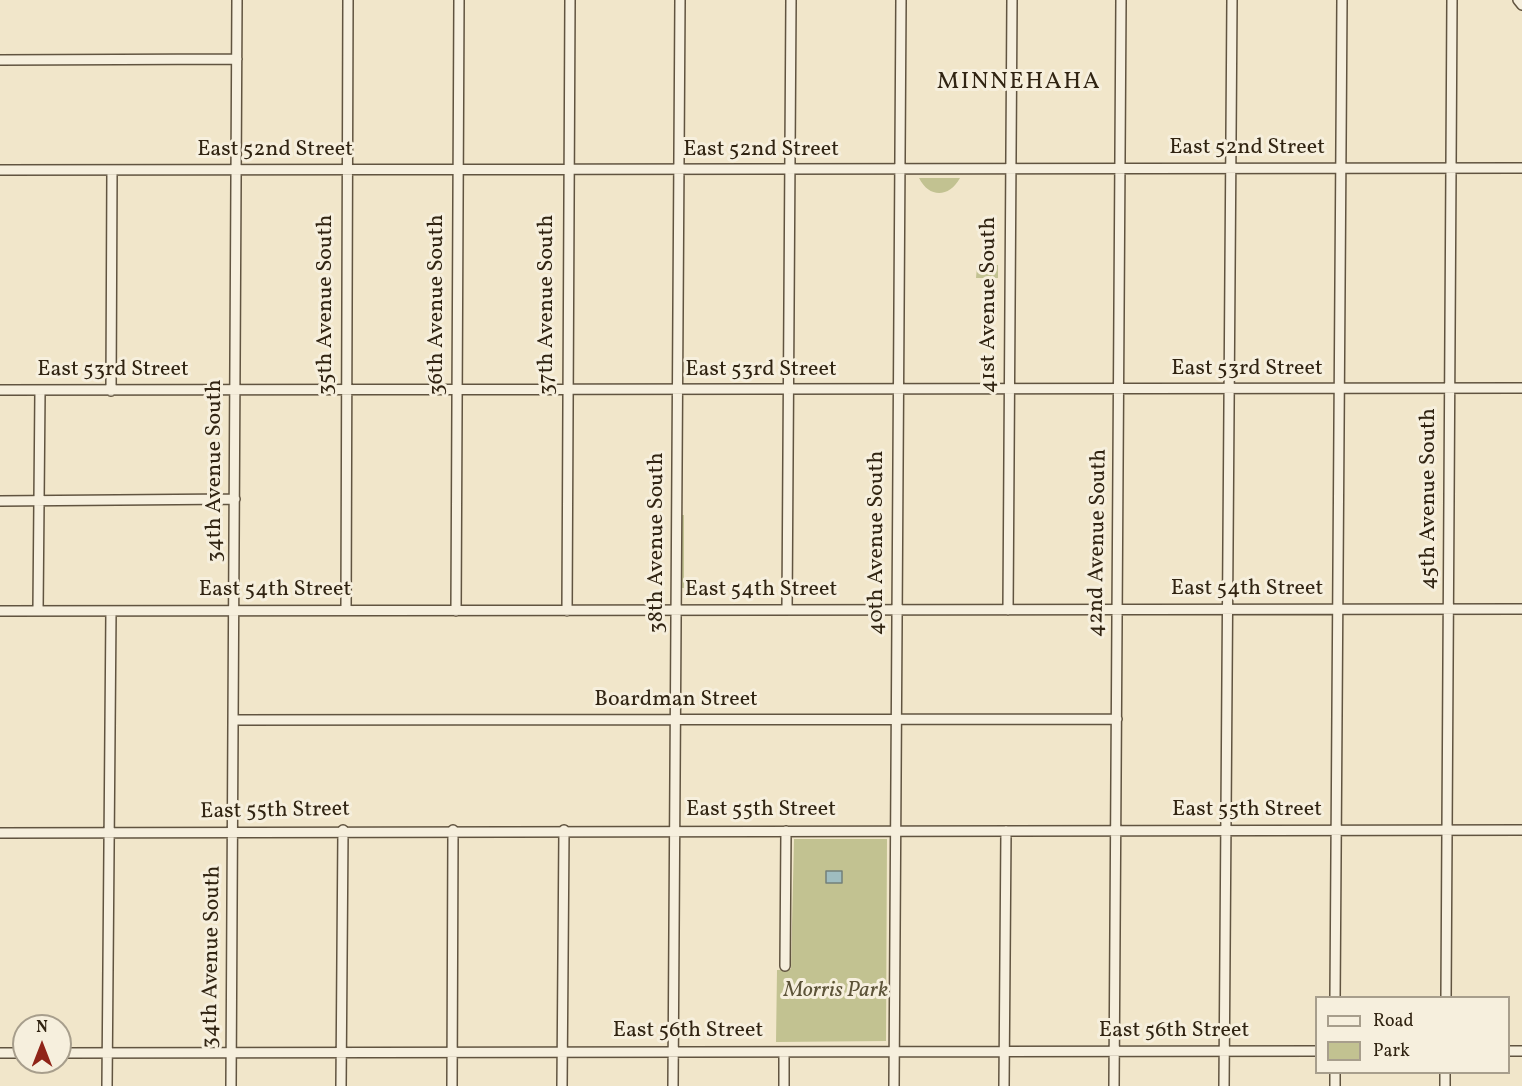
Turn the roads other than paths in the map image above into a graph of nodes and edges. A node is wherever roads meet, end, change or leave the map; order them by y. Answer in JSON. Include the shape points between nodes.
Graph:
{"nodes":[{"id":1,"x":237,"y":0,"type":"edge"},
{"id":2,"x":348,"y":0,"type":"edge"},
{"id":3,"x":459,"y":0,"type":"edge"},
{"id":4,"x":570,"y":0,"type":"edge"},
{"id":5,"x":680,"y":0,"type":"edge"},
{"id":6,"x":791,"y":0,"type":"edge"},
{"id":7,"x":901,"y":0,"type":"edge"},
{"id":8,"x":1012,"y":0,"type":"edge"},
{"id":9,"x":1121,"y":0,"type":"edge"},
{"id":10,"x":1232,"y":0,"type":"edge"},
{"id":11,"x":1342,"y":0,"type":"edge"},
{"id":12,"x":1452,"y":0,"type":"edge"},
{"id":13,"x":1518,"y":0,"type":"edge"},
{"id":14,"x":1522,"y":5,"type":"edge"},
{"id":15,"x":237,"y":59,"type":"junction"},
{"id":16,"x":0,"y":60,"type":"edge"},
{"id":17,"x":1341,"y":168,"type":"junction"},
{"id":18,"x":1452,"y":168,"type":"junction"},
{"id":19,"x":1522,"y":168,"type":"edge"},
{"id":20,"x":1010,"y":169,"type":"junction"},
{"id":21,"x":1121,"y":169,"type":"junction"},
{"id":22,"x":1231,"y":169,"type":"junction"},
{"id":23,"x":0,"y":170,"type":"edge"},
{"id":24,"x":112,"y":170,"type":"junction"},
{"id":25,"x":237,"y":170,"type":"junction"},
{"id":26,"x":568,"y":170,"type":"junction"},
{"id":27,"x":679,"y":170,"type":"junction"},
{"id":28,"x":789,"y":170,"type":"junction"},
{"id":29,"x":900,"y":170,"type":"junction"},
{"id":30,"x":347,"y":171,"type":"junction"},
{"id":31,"x":459,"y":171,"type":"junction"},
{"id":32,"x":1450,"y":388,"type":"junction"},
{"id":33,"x":1522,"y":388,"type":"edge"},
{"id":34,"x":1120,"y":389,"type":"junction"},
{"id":35,"x":1230,"y":389,"type":"junction"},
{"id":36,"x":1340,"y":389,"type":"junction"},
{"id":37,"x":0,"y":390,"type":"edge"},
{"id":38,"x":347,"y":390,"type":"junction"},
{"id":39,"x":458,"y":390,"type":"junction"},
{"id":40,"x":788,"y":390,"type":"junction"},
{"id":41,"x":899,"y":390,"type":"junction"},
{"id":42,"x":1009,"y":390,"type":"junction"},
{"id":43,"x":40,"y":391,"type":"junction"},
{"id":44,"x":111,"y":391,"type":"junction"},
{"id":45,"x":236,"y":391,"type":"junction"},
{"id":46,"x":568,"y":391,"type":"junction"},
{"id":47,"x":678,"y":391,"type":"junction"},
{"id":48,"x":235,"y":499,"type":"junction"},
{"id":49,"x":39,"y":500,"type":"junction"},
{"id":50,"x":0,"y":501,"type":"edge"},
{"id":51,"x":1228,"y":609,"type":"junction"},
{"id":52,"x":1338,"y":609,"type":"junction"},
{"id":53,"x":1449,"y":609,"type":"junction"},
{"id":54,"x":1522,"y":609,"type":"edge"},
{"id":55,"x":38,"y":610,"type":"junction"},
{"id":56,"x":235,"y":610,"type":"junction"},
{"id":57,"x":346,"y":610,"type":"junction"},
{"id":58,"x":456,"y":610,"type":"junction"},
{"id":59,"x":787,"y":610,"type":"junction"},
{"id":60,"x":898,"y":610,"type":"junction"},
{"id":61,"x":1008,"y":610,"type":"junction"},
{"id":62,"x":1118,"y":610,"type":"junction"},
{"id":63,"x":0,"y":611,"type":"edge"},
{"id":64,"x":111,"y":611,"type":"junction"},
{"id":65,"x":567,"y":611,"type":"junction"},
{"id":66,"x":677,"y":611,"type":"junction"},
{"id":67,"x":1117,"y":719,"type":"junction"},
{"id":68,"x":235,"y":720,"type":"junction"},
{"id":69,"x":676,"y":721,"type":"junction"},
{"id":70,"x":897,"y":721,"type":"junction"},
{"id":71,"x":343,"y":830,"type":"junction"},
{"id":72,"x":453,"y":830,"type":"junction"},
{"id":73,"x":564,"y":830,"type":"junction"},
{"id":74,"x":1227,"y":830,"type":"junction"},
{"id":75,"x":1337,"y":830,"type":"junction"},
{"id":76,"x":1447,"y":830,"type":"junction"},
{"id":77,"x":1522,"y":830,"type":"edge"},
{"id":78,"x":674,"y":831,"type":"junction"},
{"id":79,"x":786,"y":831,"type":"junction"},
{"id":80,"x":896,"y":831,"type":"junction"},
{"id":81,"x":1006,"y":831,"type":"junction"},
{"id":82,"x":1117,"y":831,"type":"junction"},
{"id":83,"x":108,"y":832,"type":"junction"},
{"id":84,"x":234,"y":832,"type":"junction"},
{"id":85,"x":0,"y":833,"type":"edge"},
{"id":86,"x":785,"y":966,"type":"dead end"},
{"id":87,"x":1335,"y":996,"type":"edge"},
{"id":88,"x":1446,"y":996,"type":"edge"},
{"id":89,"x":1004,"y":1051,"type":"junction"},
{"id":90,"x":1315,"y":1051,"type":"edge"},
{"id":91,"x":453,"y":1052,"type":"junction"},
{"id":92,"x":562,"y":1052,"type":"junction"},
{"id":93,"x":674,"y":1052,"type":"junction"},
{"id":94,"x":784,"y":1052,"type":"junction"},
{"id":95,"x":894,"y":1052,"type":"junction"},
{"id":96,"x":1114,"y":1052,"type":"junction"},
{"id":97,"x":1225,"y":1052,"type":"junction"},
{"id":98,"x":72,"y":1053,"type":"edge"},
{"id":99,"x":107,"y":1053,"type":"junction"},
{"id":100,"x":232,"y":1053,"type":"junction"},
{"id":101,"x":342,"y":1053,"type":"junction"},
{"id":102,"x":107,"y":1086,"type":"edge"},
{"id":103,"x":231,"y":1086,"type":"edge"},
{"id":104,"x":341,"y":1086,"type":"edge"},
{"id":105,"x":452,"y":1086,"type":"edge"},
{"id":106,"x":562,"y":1086,"type":"edge"},
{"id":107,"x":673,"y":1086,"type":"edge"},
{"id":108,"x":784,"y":1086,"type":"edge"},
{"id":109,"x":894,"y":1086,"type":"edge"},
{"id":110,"x":1004,"y":1086,"type":"edge"},
{"id":111,"x":1114,"y":1086,"type":"edge"},
{"id":112,"x":1224,"y":1086,"type":"edge"}],
"edges":[{"from":1,"to":15,"type":"street","name":"34th Avenue South"},
{"from":2,"to":30,"type":"street","name":"35th Avenue South"},
{"from":3,"to":31,"type":"street","name":"36th Avenue South"},
{"from":4,"to":26,"type":"street","name":"37th Avenue South"},
{"from":5,"to":27,"type":"street","name":"38th Avenue South"},
{"from":6,"to":28,"type":"street"},
{"from":7,"to":29,"type":"street","name":"40th Avenue South"},
{"from":8,"to":20,"type":"street","name":"41st Avenue South"},
{"from":9,"to":21,"type":"street","name":"42nd Avenue South"},
{"from":10,"to":22,"type":"street"},
{"from":11,"to":17,"type":"street"},
{"from":12,"to":18,"type":"street","name":"45th Avenue South"},
{"from":13,"to":14,"type":"street"},
{"from":15,"to":16,"type":"street"},
{"from":15,"to":25,"type":"street","name":"34th Avenue South"},
{"from":17,"to":18,"type":"street","name":"East 52nd Street"},
{"from":17,"to":22,"type":"street","name":"East 52nd Street"},
{"from":17,"to":36,"type":"street"},
{"from":18,"to":19,"type":"street","name":"East 52nd Street"},
{"from":18,"to":32,"type":"street","name":"45th Avenue South"},
{"from":20,"to":21,"type":"street","name":"East 52nd Street"},
{"from":20,"to":29,"type":"street","name":"East 52nd Street"},
{"from":20,"to":42,"type":"street","name":"41st Avenue South"},
{"from":21,"to":22,"type":"street","name":"East 52nd Street"},
{"from":21,"to":34,"type":"street","name":"42nd Avenue South"},
{"from":22,"to":35,"type":"street"},
{"from":23,"to":24,"type":"street","name":"East 52nd Street"},
{"from":24,"to":25,"type":"street","name":"East 52nd Street"},
{"from":24,"to":44,"type":"street"},
{"from":25,"to":30,"type":"street","name":"East 52nd Street"},
{"from":25,"to":45,"type":"street","name":"34th Avenue South"},
{"from":26,"to":27,"type":"street","name":"East 52nd Street"},
{"from":26,"to":31,"type":"street","name":"East 52nd Street"},
{"from":26,"to":46,"type":"street","name":"37th Avenue South"},
{"from":27,"to":28,"type":"street","name":"East 52nd Street"},
{"from":27,"to":47,"type":"street","name":"38th Avenue South"},
{"from":28,"to":29,"type":"street","name":"East 52nd Street"},
{"from":28,"to":40,"type":"street"},
{"from":29,"to":41,"type":"street","name":"40th Avenue South"},
{"from":30,"to":31,"type":"street","name":"East 52nd Street"},
{"from":30,"to":38,"type":"street","name":"35th Avenue South"},
{"from":31,"to":39,"type":"street","name":"36th Avenue South"},
{"from":32,"to":33,"type":"street","name":"East 53rd Street"},
{"from":32,"to":36,"type":"street","name":"East 53rd Street"},
{"from":32,"to":53,"type":"street","name":"45th Avenue South"},
{"from":34,"to":35,"type":"street","name":"East 53rd Street"},
{"from":34,"to":42,"type":"street","name":"East 53rd Street"},
{"from":34,"to":62,"type":"street","name":"42nd Avenue South"},
{"from":35,"to":36,"type":"street","name":"East 53rd Street"},
{"from":35,"to":51,"type":"street"},
{"from":36,"to":52,"type":"street"},
{"from":37,"to":43,"type":"street","name":"East 53rd Street"},
{"from":38,"to":39,"type":"street","name":"East 53rd Street"},
{"from":38,"to":45,"type":"street","name":"East 53rd Street"},
{"from":38,"to":57,"type":"street","name":"35th Avenue South"},
{"from":39,"to":46,"type":"street","name":"East 53rd Street"},
{"from":39,"to":58,"type":"street","name":"36th Avenue South"},
{"from":40,"to":41,"type":"street","name":"East 53rd Street"},
{"from":40,"to":47,"type":"street","name":"East 53rd Street"},
{"from":40,"to":59,"type":"street"},
{"from":41,"to":42,"type":"street","name":"East 53rd Street"},
{"from":41,"to":60,"type":"street","name":"40th Avenue South"},
{"from":42,"to":61,"type":"street","name":"41st Avenue South"},
{"from":43,"to":44,"type":"street","name":"East 53rd Street"},
{"from":43,"to":49,"type":"street"},
{"from":44,"to":45,"type":"street","name":"East 53rd Street"},
{"from":45,"to":48,"type":"street","name":"34th Avenue South"},
{"from":46,"to":47,"type":"street","name":"East 53rd Street"},
{"from":46,"to":65,"type":"street","name":"37th Avenue South"},
{"from":47,"to":66,"type":"street","name":"38th Avenue South"},
{"from":48,"to":49,"type":"street"},
{"from":48,"to":56,"type":"street","name":"34th Avenue South"},
{"from":49,"to":50,"type":"street"},
{"from":49,"to":55,"type":"street"},
{"from":51,"to":52,"type":"street","name":"East 54th Street"},
{"from":51,"to":62,"type":"street","name":"East 54th Street"},
{"from":51,"to":74,"type":"street"},
{"from":52,"to":53,"type":"street","name":"East 54th Street"},
{"from":52,"to":75,"type":"street"},
{"from":53,"to":54,"type":"street","name":"East 54th Street"},
{"from":53,"to":76,"type":"street","name":"45th Avenue South"},
{"from":55,"to":63,"type":"street","name":"East 54th Street"},
{"from":55,"to":64,"type":"street","name":"East 54th Street"},
{"from":56,"to":57,"type":"street","name":"East 54th Street"},
{"from":56,"to":64,"type":"street","name":"East 54th Street"},
{"from":56,"to":68,"type":"street","name":"34th Avenue South"},
{"from":57,"to":58,"type":"street","name":"East 54th Street"},
{"from":58,"to":65,"type":"street","name":"East 54th Street"},
{"from":59,"to":60,"type":"street","name":"East 54th Street"},
{"from":59,"to":66,"type":"street","name":"East 54th Street"},
{"from":60,"to":61,"type":"street","name":"East 54th Street"},
{"from":60,"to":70,"type":"street","name":"40th Avenue South"},
{"from":61,"to":62,"type":"street","name":"East 54th Street"},
{"from":62,"to":67,"type":"street","name":"42nd Avenue South"},
{"from":64,"to":83,"type":"street"},
{"from":65,"to":66,"type":"street","name":"East 54th Street"},
{"from":66,"to":69,"type":"street","name":"38th Avenue South"},
{"from":67,"to":70,"type":"street","name":"Boardman Street"},
{"from":67,"to":82,"type":"street","name":"42nd Avenue South"},
{"from":68,"to":69,"type":"street","name":"Boardman Street"},
{"from":68,"to":84,"type":"street","name":"34th Avenue South"},
{"from":69,"to":70,"type":"street","name":"Boardman Street"},
{"from":69,"to":78,"type":"street","name":"38th Avenue South"},
{"from":70,"to":80,"type":"street","name":"40th Avenue South"},
{"from":71,"to":72,"type":"street","name":"East 55th Street"},
{"from":71,"to":84,"type":"street","name":"East 55th Street"},
{"from":71,"to":101,"type":"street"},
{"from":72,"to":73,"type":"street","name":"East 55th Street"},
{"from":72,"to":91,"type":"street"},
{"from":73,"to":78,"type":"street","name":"East 55th Street"},
{"from":73,"to":92,"type":"street"},
{"from":74,"to":75,"type":"street","name":"East 55th Street"},
{"from":74,"to":82,"type":"street","name":"East 55th Street"},
{"from":74,"to":97,"type":"street"},
{"from":75,"to":76,"type":"street","name":"East 55th Street"},
{"from":75,"to":87,"type":"street"},
{"from":76,"to":77,"type":"street","name":"East 55th Street"},
{"from":76,"to":88,"type":"street","name":"45th Avenue South"},
{"from":78,"to":79,"type":"street","name":"East 55th Street"},
{"from":78,"to":93,"type":"street","name":"38th Avenue South"},
{"from":79,"to":80,"type":"street","name":"East 55th Street"},
{"from":79,"to":86,"type":"street"},
{"from":80,"to":81,"type":"street","name":"East 55th Street"},
{"from":80,"to":95,"type":"street","name":"40th Avenue South"},
{"from":81,"to":82,"type":"street","name":"East 55th Street"},
{"from":81,"to":89,"type":"street"},
{"from":82,"to":96,"type":"street","name":"42nd Avenue South"},
{"from":83,"to":84,"type":"street","name":"East 55th Street"},
{"from":83,"to":85,"type":"street","name":"East 55th Street"},
{"from":83,"to":99,"type":"street"},
{"from":84,"to":100,"type":"street","name":"34th Avenue South"},
{"from":89,"to":95,"type":"street","name":"East 56th Street"},
{"from":89,"to":96,"type":"street","name":"East 56th Street"},
{"from":89,"to":110,"type":"street"},
{"from":90,"to":97,"type":"street","name":"East 56th Street"},
{"from":91,"to":92,"type":"street","name":"East 56th Street"},
{"from":91,"to":101,"type":"street","name":"East 56th Street"},
{"from":91,"to":105,"type":"street"},
{"from":92,"to":93,"type":"street","name":"East 56th Street"},
{"from":92,"to":106,"type":"street"},
{"from":93,"to":94,"type":"street","name":"East 56th Street"},
{"from":93,"to":107,"type":"street","name":"38th Avenue South"},
{"from":94,"to":95,"type":"street","name":"East 56th Street"},
{"from":94,"to":108,"type":"street"},
{"from":95,"to":109,"type":"street","name":"40th Avenue South"},
{"from":96,"to":97,"type":"street","name":"East 56th Street"},
{"from":96,"to":111,"type":"street","name":"42nd Avenue South"},
{"from":97,"to":112,"type":"street"},
{"from":98,"to":99,"type":"street","name":"East 56th Street"},
{"from":99,"to":100,"type":"street","name":"East 56th Street"},
{"from":99,"to":102,"type":"street"},
{"from":100,"to":101,"type":"street","name":"East 56th Street"},
{"from":100,"to":103,"type":"street","name":"34th Avenue South"},
{"from":101,"to":104,"type":"street"}]}
